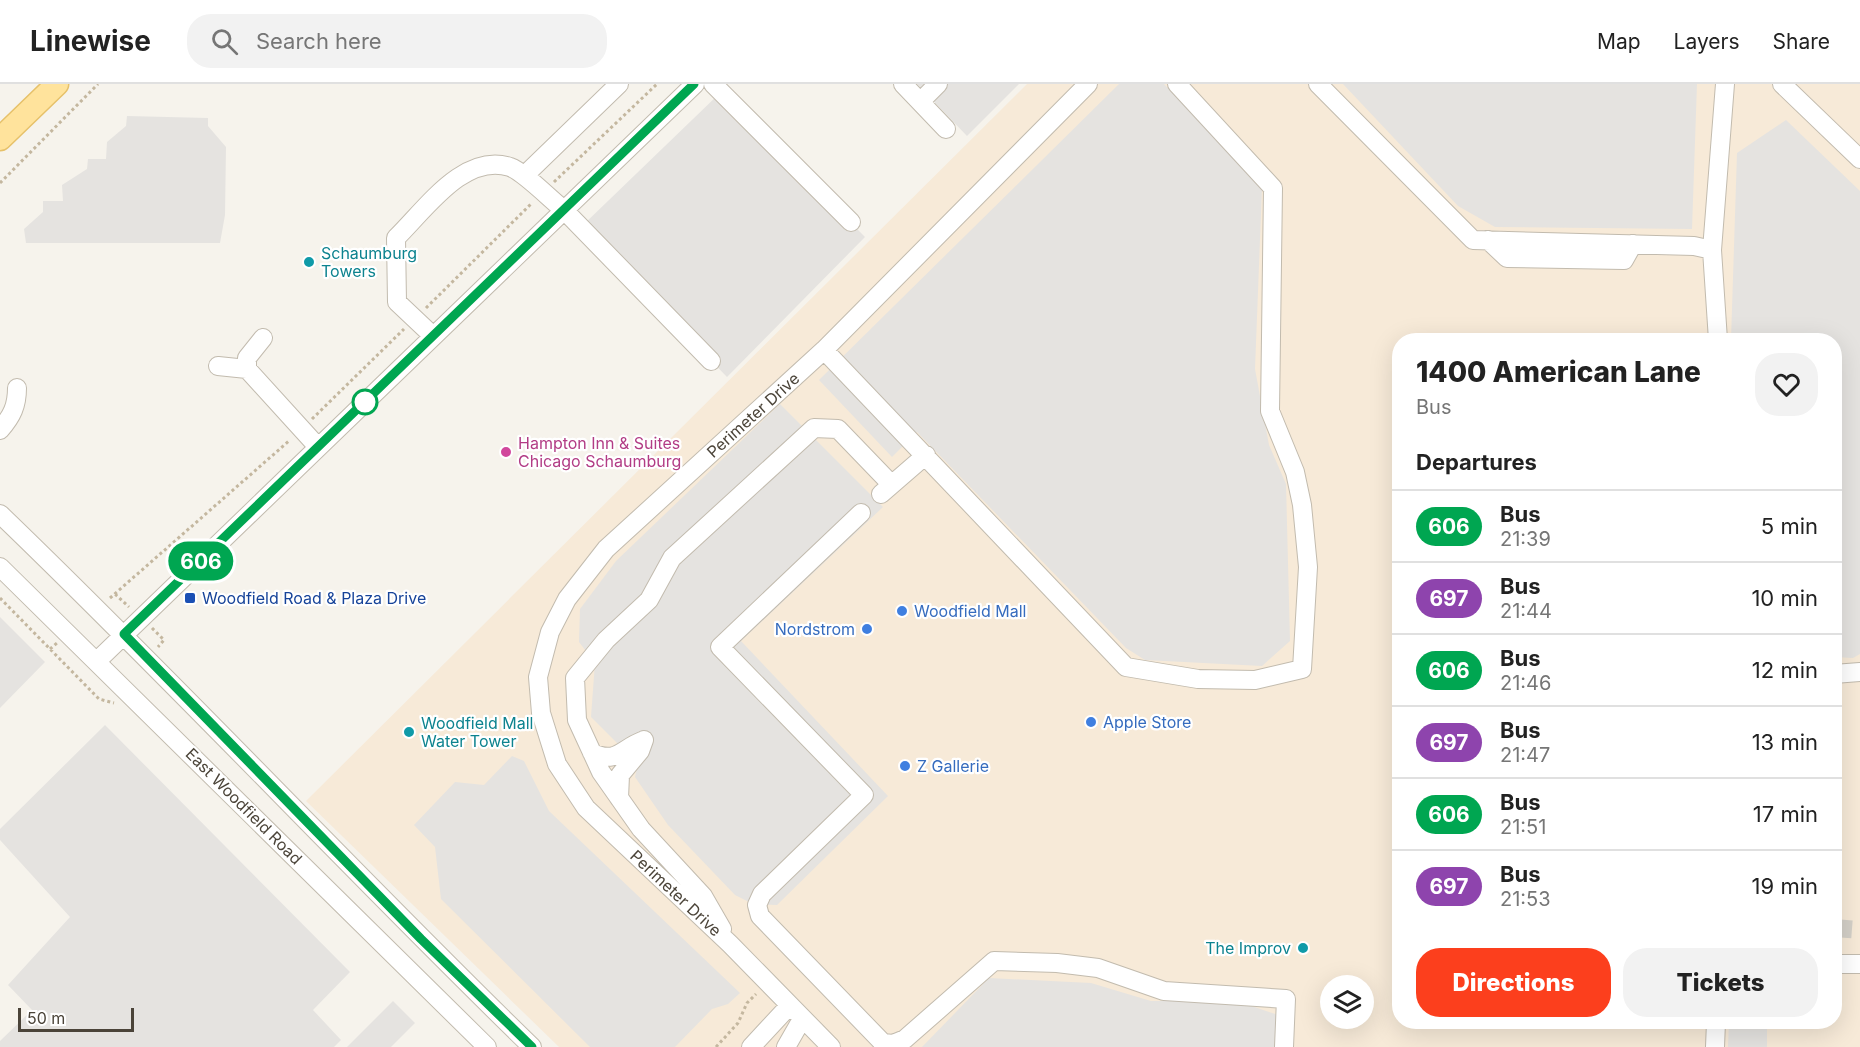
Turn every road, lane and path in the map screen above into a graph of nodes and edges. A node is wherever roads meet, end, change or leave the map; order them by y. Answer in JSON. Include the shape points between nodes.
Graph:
{"nodes":[{"id":1,"x":57,"y":84,"type":"edge"},
{"id":2,"x":98,"y":84,"type":"edge"},
{"id":3,"x":619,"y":84,"type":"edge"},
{"id":4,"x":657,"y":84,"type":"edge"},
{"id":5,"x":694,"y":84,"type":"edge"},
{"id":6,"x":713,"y":84,"type":"edge"},
{"id":7,"x":903,"y":84,"type":"edge"},
{"id":8,"x":938,"y":84,"type":"edge"},
{"id":9,"x":1088,"y":84,"type":"edge"},
{"id":10,"x":1177,"y":84,"type":"edge"},
{"id":11,"x":1318,"y":84,"type":"edge"},
{"id":12,"x":1725,"y":84,"type":"edge"},
{"id":13,"x":1782,"y":84,"type":"edge"},
{"id":14,"x":920,"y":102,"type":"junction"},
{"id":15,"x":946,"y":129,"type":"dead end"},
{"id":16,"x":0,"y":139,"type":"edge"},
{"id":17,"x":1860,"y":159,"type":"edge"},
{"id":18,"x":525,"y":175,"type":"junction"},
{"id":19,"x":0,"y":183,"type":"edge"},
{"id":20,"x":542,"y":194,"type":"junction"},
{"id":21,"x":564,"y":210,"type":"junction"},
{"id":22,"x":851,"y":222,"type":"dead end"},
{"id":23,"x":1712,"y":250,"type":"junction"},
{"id":24,"x":415,"y":318,"type":"junction"},
{"id":25,"x":1713,"y":333,"type":"edge"},
{"id":26,"x":434,"y":336,"type":"junction"},
{"id":27,"x":263,"y":338,"type":"dead end"},
{"id":28,"x":824,"y":350,"type":"junction"},
{"id":29,"x":711,"y":361,"type":"dead end"},
{"id":30,"x":218,"y":366,"type":"dead end"},
{"id":31,"x":247,"y":369,"type":"junction"},
{"id":32,"x":16,"y":388,"type":"dead end"},
{"id":33,"x":0,"y":430,"type":"edge"},
{"id":34,"x":301,"y":430,"type":"junction"},
{"id":35,"x":318,"y":447,"type":"junction"},
{"id":36,"x":926,"y":455,"type":"junction"},
{"id":37,"x":861,"y":513,"type":"dead end"},
{"id":38,"x":0,"y":514,"type":"edge"},
{"id":39,"x":0,"y":567,"type":"edge"},
{"id":40,"x":0,"y":598,"type":"edge"},
{"id":41,"x":98,"y":609,"type":"junction"},
{"id":42,"x":68,"y":633,"type":"junction"},
{"id":43,"x":124,"y":634,"type":"junction"},
{"id":44,"x":50,"y":649,"type":"junction"},
{"id":45,"x":97,"y":661,"type":"junction"},
{"id":46,"x":1860,"y":672,"type":"edge"},
{"id":47,"x":1842,"y":673,"type":"edge"},
{"id":48,"x":116,"y":704,"type":"dead end"},
{"id":49,"x":592,"y":753,"type":"junction"},
{"id":50,"x":619,"y":798,"type":"junction"},
{"id":51,"x":730,"y":944,"type":"junction"},
{"id":52,"x":1842,"y":964,"type":"edge"},
{"id":53,"x":1860,"y":964,"type":"edge"},
{"id":54,"x":752,"y":999,"type":"dead end"},
{"id":55,"x":790,"y":1005,"type":"junction"},
{"id":56,"x":802,"y":1019,"type":"junction"},
{"id":57,"x":1716,"y":1029,"type":"edge"},
{"id":58,"x":487,"y":1047,"type":"edge"},
{"id":59,"x":532,"y":1047,"type":"edge"},
{"id":60,"x":716,"y":1047,"type":"edge"},
{"id":61,"x":751,"y":1047,"type":"edge"},
{"id":62,"x":786,"y":1047,"type":"edge"},
{"id":63,"x":831,"y":1047,"type":"edge"},
{"id":64,"x":1284,"y":1047,"type":"edge"},
{"id":65,"x":1715,"y":1047,"type":"edge"}],
"edges":[{"from":1,"to":16,"type":"main road"},
{"from":2,"to":19,"type":"path"},
{"from":3,"to":18,"type":"street"},
{"from":4,"to":20,"type":"path"},
{"from":5,"to":21,"type":"street"},
{"from":6,"to":22,"type":"street"},
{"from":7,"to":14,"type":"street"},
{"from":8,"to":14,"type":"street"},
{"from":9,"to":28,"type":"street","name":"Perimeter Drive"},
{"from":10,"to":36,"type":"street","via":[[1273,188],[1270,411],[1295,472],[1302,505],[1308,567],[1302,669],[1255,680],[1198,679],[1126,667]]},
{"from":11,"to":23,"type":"street","via":[[1473,240],[1694,246]]},
{"from":12,"to":23,"type":"street"},
{"from":13,"to":17,"type":"street"},
{"from":14,"to":15,"type":"street"},
{"from":18,"to":20,"type":"street"},
{"from":18,"to":24,"type":"street","via":[[510,167],[472,168],[456,178],[396,238],[397,302]]},
{"from":20,"to":21,"type":"street"},
{"from":20,"to":24,"type":"path"},
{"from":21,"to":26,"type":"street"},
{"from":21,"to":29,"type":"street"},
{"from":23,"to":25,"type":"street"},
{"from":24,"to":26,"type":"street"},
{"from":24,"to":34,"type":"path"},
{"from":26,"to":35,"type":"street"},
{"from":27,"to":31,"type":"street","via":[[247,358]]},
{"from":28,"to":36,"type":"street"},
{"from":28,"to":51,"type":"street","name":"Perimeter Drive","via":[[606,549],[567,599],[550,632],[538,677],[541,713],[557,764],[586,808]]},
{"from":30,"to":31,"type":"street"},
{"from":31,"to":34,"type":"street"},
{"from":32,"to":33,"type":"street","via":[[17,402]]},
{"from":34,"to":35,"type":"street"},
{"from":34,"to":41,"type":"path"},
{"from":35,"to":43,"type":"street"},
{"from":36,"to":49,"type":"street","via":[[886,489],[838,429],[814,428],[672,558],[649,600],[606,640],[576,678],[577,720]]},
{"from":37,"to":64,"type":"street","via":[[720,647],[864,795],[762,894],[757,905],[760,916],[883,1043],[905,1039],[994,961],[1023,961],[1098,968],[1164,991],[1286,999]]},
{"from":38,"to":41,"type":"street","name":"East Woodfield Road"},
{"from":39,"to":42,"type":"street","name":"East Woodfield Road"},
{"from":40,"to":44,"type":"path"},
{"from":41,"to":43,"type":"street","name":"East Woodfield Road"},
{"from":42,"to":44,"type":"path"},
{"from":42,"to":45,"type":"street","name":"East Woodfield Road"},
{"from":43,"to":45,"type":"street"},
{"from":43,"to":59,"type":"street","name":"East Woodfield Road","via":[[421,939]]},
{"from":44,"to":48,"type":"path","via":[[99,699]]},
{"from":45,"to":58,"type":"street","name":"East Woodfield Road"},
{"from":46,"to":47,"type":"street"},
{"from":49,"to":50,"type":"street"},
{"from":49,"to":50,"type":"street","via":[[602,758],[616,757],[644,740],[620,775]]},
{"from":50,"to":51,"type":"street","via":[[641,829],[703,896]]},
{"from":51,"to":55,"type":"street","name":"Perimeter Drive"},
{"from":52,"to":53,"type":"street"},
{"from":54,"to":60,"type":"path","via":[[738,1023]]},
{"from":55,"to":56,"type":"street","name":"Perimeter Drive"},
{"from":55,"to":61,"type":"street"},
{"from":56,"to":62,"type":"street"},
{"from":56,"to":63,"type":"street","name":"Perimeter Drive"},
{"from":57,"to":65,"type":"street"}]}
